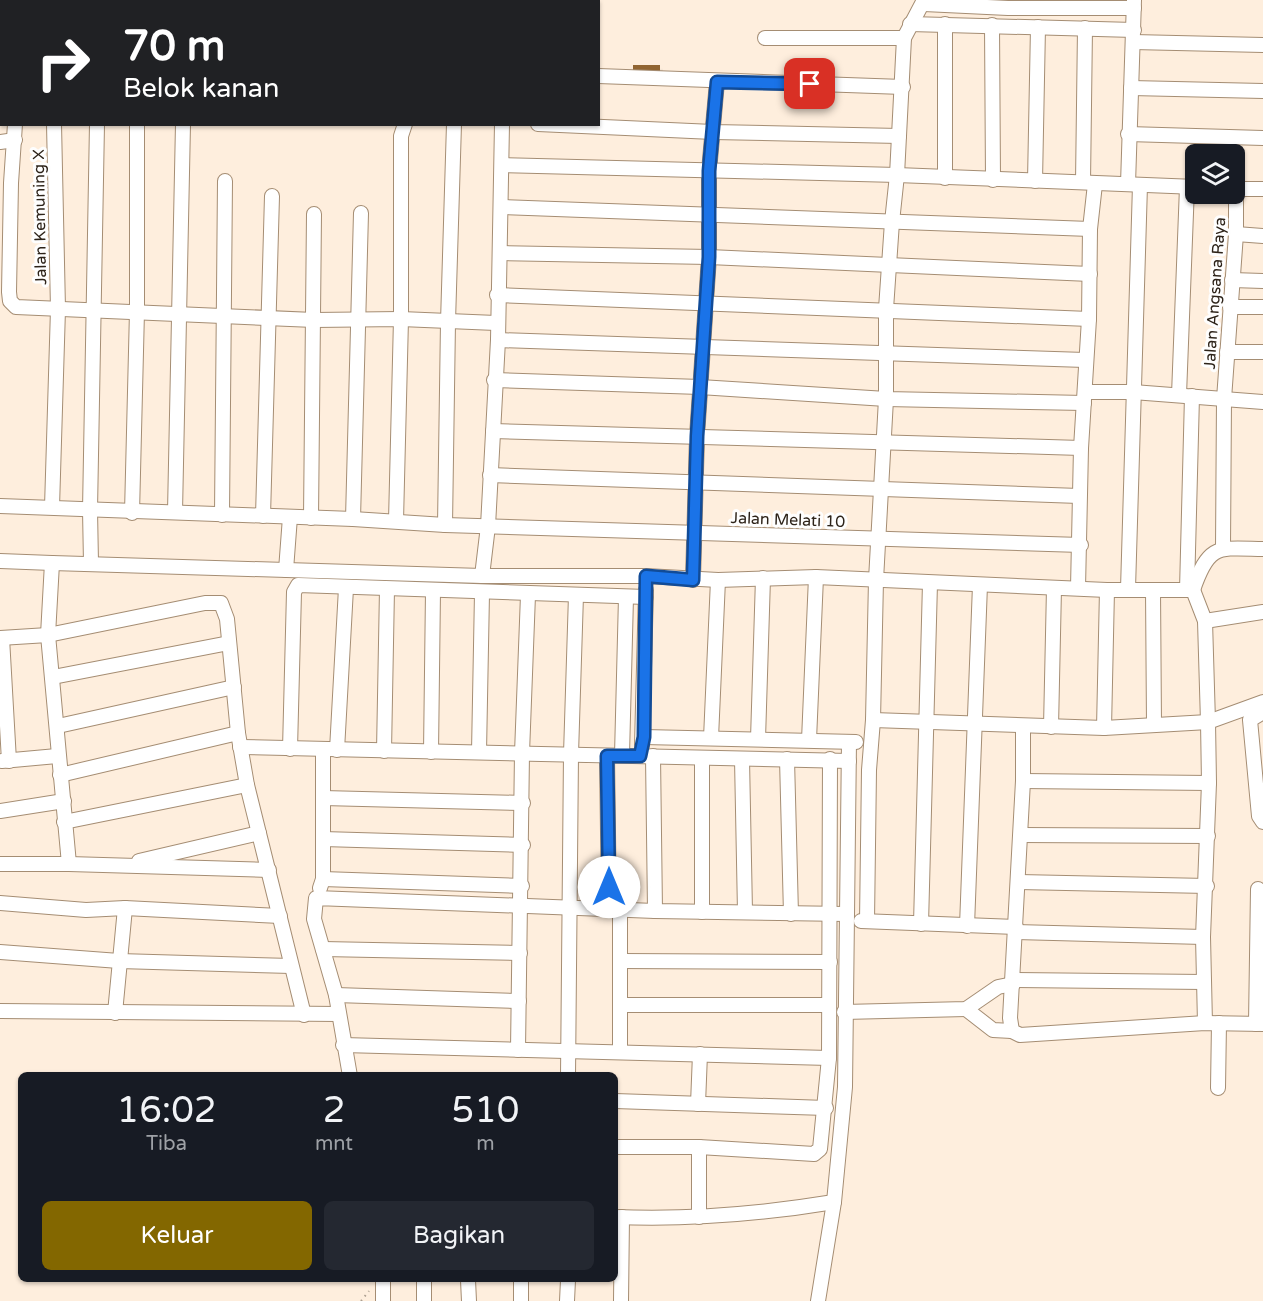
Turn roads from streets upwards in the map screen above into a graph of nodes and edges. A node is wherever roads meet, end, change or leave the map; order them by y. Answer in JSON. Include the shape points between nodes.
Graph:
{"nodes":[{"id":1,"x":924,"y":2,"type":"edge"},
{"id":2,"x":1134,"y":4,"type":"edge"},
{"id":3,"x":1098,"y":8,"type":"junction"},
{"id":4,"x":910,"y":24,"type":"junction"},
{"id":5,"x":945,"y":24,"type":"junction"},
{"id":6,"x":992,"y":26,"type":"junction"},
{"id":7,"x":1038,"y":27,"type":"junction"},
{"id":8,"x":1092,"y":29,"type":"junction"},
{"id":9,"x":1134,"y":36,"type":"junction"},
{"id":10,"x":765,"y":38,"type":"dead end"},
{"id":11,"x":904,"y":38,"type":"junction"},
{"id":12,"x":1263,"y":45,"type":"edge"},
{"id":13,"x":600,"y":76,"type":"edge"},
{"id":14,"x":717,"y":82,"type":"junction"},
{"id":15,"x":903,"y":87,"type":"junction"},
{"id":16,"x":1131,"y":88,"type":"junction"},
{"id":17,"x":1263,"y":91,"type":"edge"},
{"id":18,"x":15,"y":126,"type":"edge"},
{"id":19,"x":54,"y":126,"type":"edge"},
{"id":20,"x":97,"y":126,"type":"edge"},
{"id":21,"x":137,"y":126,"type":"edge"},
{"id":22,"x":183,"y":126,"type":"edge"},
{"id":23,"x":404,"y":126,"type":"edge"},
{"id":24,"x":454,"y":126,"type":"edge"},
{"id":25,"x":502,"y":126,"type":"edge"},
{"id":26,"x":582,"y":126,"type":"edge"},
{"id":27,"x":713,"y":132,"type":"junction"},
{"id":28,"x":1128,"y":134,"type":"junction"},
{"id":29,"x":899,"y":136,"type":"junction"},
{"id":30,"x":1263,"y":138,"type":"edge"},
{"id":31,"x":15,"y":140,"type":"junction"},
{"id":32,"x":0,"y":142,"type":"edge"},
{"id":33,"x":502,"y":165,"type":"junction"},
{"id":34,"x":709,"y":171,"type":"junction"},
{"id":35,"x":897,"y":175,"type":"junction"},
{"id":36,"x":945,"y":178,"type":"junction"},
{"id":37,"x":993,"y":180,"type":"junction"},
{"id":38,"x":225,"y":181,"type":"dead end"},
{"id":39,"x":1035,"y":181,"type":"junction"},
{"id":40,"x":1089,"y":183,"type":"junction"},
{"id":41,"x":5,"y":184,"type":"edge"},
{"id":42,"x":1134,"y":184,"type":"junction"},
{"id":43,"x":1185,"y":187,"type":"edge"},
{"id":44,"x":1245,"y":189,"type":"edge"},
{"id":45,"x":1263,"y":189,"type":"edge"},
{"id":46,"x":272,"y":196,"type":"dead end"},
{"id":47,"x":1191,"y":204,"type":"edge"},
{"id":48,"x":1235,"y":204,"type":"edge"},
{"id":49,"x":501,"y":207,"type":"junction"},
{"id":50,"x":361,"y":213,"type":"dead end"},
{"id":51,"x":314,"y":214,"type":"dead end"},
{"id":52,"x":711,"y":214,"type":"junction"},
{"id":53,"x":892,"y":222,"type":"junction"},
{"id":54,"x":1090,"y":229,"type":"junction"},
{"id":55,"x":1236,"y":234,"type":"junction"},
{"id":56,"x":1263,"y":236,"type":"edge"},
{"id":57,"x":501,"y":253,"type":"junction"},
{"id":58,"x":709,"y":257,"type":"junction"},
{"id":59,"x":890,"y":265,"type":"junction"},
{"id":60,"x":1090,"y":274,"type":"junction"},
{"id":61,"x":1232,"y":280,"type":"junction"},
{"id":62,"x":1263,"y":281,"type":"edge"},
{"id":63,"x":497,"y":295,"type":"junction"},
{"id":64,"x":705,"y":305,"type":"junction"},
{"id":65,"x":1230,"y":307,"type":"junction"},
{"id":66,"x":1263,"y":307,"type":"edge"},
{"id":67,"x":58,"y":309,"type":"junction"},
{"id":68,"x":886,"y":309,"type":"junction"},
{"id":69,"x":92,"y":310,"type":"junction"},
{"id":70,"x":137,"y":311,"type":"junction"},
{"id":71,"x":178,"y":314,"type":"junction"},
{"id":72,"x":224,"y":316,"type":"junction"},
{"id":73,"x":269,"y":318,"type":"junction"},
{"id":74,"x":401,"y":319,"type":"junction"},
{"id":75,"x":1089,"y":319,"type":"junction"},
{"id":76,"x":314,"y":320,"type":"junction"},
{"id":77,"x":357,"y":320,"type":"junction"},
{"id":78,"x":448,"y":322,"type":"junction"},
{"id":79,"x":496,"y":323,"type":"junction"},
{"id":80,"x":498,"y":340,"type":"junction"},
{"id":81,"x":703,"y":349,"type":"junction"},
{"id":82,"x":1227,"y":352,"type":"junction"},
{"id":83,"x":1263,"y":352,"type":"edge"},
{"id":84,"x":886,"y":354,"type":"junction"},
{"id":85,"x":1086,"y":360,"type":"junction"},
{"id":86,"x":494,"y":380,"type":"junction"},
{"id":87,"x":700,"y":387,"type":"junction"},
{"id":88,"x":1133,"y":392,"type":"junction"},
{"id":89,"x":1186,"y":396,"type":"junction"},
{"id":90,"x":1085,"y":397,"type":"junction"},
{"id":91,"x":886,"y":399,"type":"junction"},
{"id":92,"x":1224,"y":399,"type":"junction"},
{"id":93,"x":1263,"y":402,"type":"edge"},
{"id":94,"x":493,"y":431,"type":"junction"},
{"id":95,"x":697,"y":436,"type":"junction"},
{"id":96,"x":884,"y":442,"type":"junction"},
{"id":97,"x":1081,"y":448,"type":"junction"},
{"id":98,"x":490,"y":475,"type":"junction"},
{"id":99,"x":697,"y":484,"type":"junction"},
{"id":100,"x":883,"y":490,"type":"junction"},
{"id":101,"x":1079,"y":496,"type":"junction"},
{"id":102,"x":0,"y":506,"type":"edge"},
{"id":103,"x":52,"y":507,"type":"junction"},
{"id":104,"x":90,"y":510,"type":"junction"},
{"id":105,"x":175,"y":512,"type":"junction"},
{"id":106,"x":132,"y":513,"type":"junction"},
{"id":107,"x":222,"y":515,"type":"junction"},
{"id":108,"x":263,"y":516,"type":"junction"},
{"id":109,"x":290,"y":517,"type":"junction"},
{"id":110,"x":311,"y":518,"type":"junction"},
{"id":111,"x":353,"y":519,"type":"junction"},
{"id":112,"x":396,"y":521,"type":"junction"},
{"id":113,"x":445,"y":525,"type":"junction"},
{"id":114,"x":488,"y":526,"type":"junction"},
{"id":115,"x":694,"y":532,"type":"junction"},
{"id":116,"x":880,"y":538,"type":"junction"},
{"id":117,"x":1081,"y":545,"type":"junction"},
{"id":118,"x":1223,"y":548,"type":"junction"},
{"id":119,"x":1263,"y":549,"type":"edge"},
{"id":120,"x":0,"y":561,"type":"edge"},
{"id":121,"x":52,"y":563,"type":"junction"},
{"id":122,"x":91,"y":563,"type":"junction"},
{"id":123,"x":286,"y":570,"type":"junction"},
{"id":124,"x":482,"y":576,"type":"junction"},
{"id":125,"x":646,"y":576,"type":"junction"},
{"id":126,"x":816,"y":577,"type":"junction"},
{"id":127,"x":763,"y":578,"type":"junction"},
{"id":128,"x":693,"y":580,"type":"junction"},
{"id":129,"x":718,"y":580,"type":"junction"},
{"id":130,"x":876,"y":580,"type":"junction"},
{"id":131,"x":930,"y":583,"type":"junction"},
{"id":132,"x":981,"y":585,"type":"junction"},
{"id":133,"x":346,"y":588,"type":"junction"},
{"id":134,"x":1053,"y":588,"type":"junction"},
{"id":135,"x":1078,"y":588,"type":"junction"},
{"id":136,"x":387,"y":589,"type":"junction"},
{"id":137,"x":1128,"y":589,"type":"junction"},
{"id":138,"x":1107,"y":590,"type":"junction"},
{"id":139,"x":1154,"y":590,"type":"junction"},
{"id":140,"x":1190,"y":590,"type":"junction"},
{"id":141,"x":433,"y":591,"type":"junction"},
{"id":142,"x":482,"y":593,"type":"junction"},
{"id":143,"x":528,"y":595,"type":"junction"},
{"id":144,"x":576,"y":595,"type":"junction"},
{"id":145,"x":626,"y":597,"type":"junction"},
{"id":146,"x":646,"y":597,"type":"junction"},
{"id":147,"x":1263,"y":612,"type":"edge"},
{"id":148,"x":1205,"y":621,"type":"junction"},
{"id":149,"x":48,"y":635,"type":"junction"},
{"id":150,"x":1,"y":638,"type":"edge"},
{"id":151,"x":229,"y":643,"type":"junction"},
{"id":152,"x":53,"y":676,"type":"junction"},
{"id":153,"x":234,"y":687,"type":"junction"},
{"id":154,"x":1263,"y":702,"type":"edge"},
{"id":155,"x":3,"y":708,"type":"edge"},
{"id":156,"x":1263,"y":712,"type":"edge"},
{"id":157,"x":873,"y":720,"type":"junction"},
{"id":158,"x":1208,"y":722,"type":"junction"},
{"id":159,"x":926,"y":723,"type":"junction"},
{"id":160,"x":974,"y":723,"type":"junction"},
{"id":161,"x":1154,"y":725,"type":"junction"},
{"id":162,"x":58,"y":726,"type":"junction"},
{"id":163,"x":1023,"y":726,"type":"junction"},
{"id":164,"x":1052,"y":727,"type":"junction"},
{"id":165,"x":1104,"y":728,"type":"junction"},
{"id":166,"x":238,"y":732,"type":"junction"},
{"id":167,"x":644,"y":737,"type":"junction"},
{"id":168,"x":711,"y":738,"type":"junction"},
{"id":169,"x":758,"y":739,"type":"junction"},
{"id":170,"x":809,"y":740,"type":"junction"},
{"id":171,"x":849,"y":742,"type":"junction"},
{"id":172,"x":870,"y":743,"type":"junction"},
{"id":173,"x":240,"y":747,"type":"junction"},
{"id":174,"x":290,"y":749,"type":"junction"},
{"id":175,"x":330,"y":750,"type":"junction"},
{"id":176,"x":384,"y":751,"type":"junction"},
{"id":177,"x":431,"y":752,"type":"junction"},
{"id":178,"x":479,"y":752,"type":"junction"},
{"id":179,"x":522,"y":753,"type":"junction"},
{"id":180,"x":570,"y":754,"type":"junction"},
{"id":181,"x":622,"y":755,"type":"junction"},
{"id":182,"x":57,"y":756,"type":"junction"},
{"id":183,"x":607,"y":756,"type":"junction"},
{"id":184,"x":647,"y":756,"type":"junction"},
{"id":185,"x":702,"y":759,"type":"junction"},
{"id":186,"x":742,"y":759,"type":"junction"},
{"id":187,"x":787,"y":759,"type":"junction"},
{"id":188,"x":830,"y":759,"type":"junction"},
{"id":189,"x":4,"y":761,"type":"edge"},
{"id":190,"x":849,"y":761,"type":"junction"},
{"id":191,"x":60,"y":775,"type":"junction"},
{"id":192,"x":1023,"y":781,"type":"junction"},
{"id":193,"x":1209,"y":783,"type":"junction"},
{"id":194,"x":247,"y":785,"type":"junction"},
{"id":195,"x":849,"y":788,"type":"junction"},
{"id":196,"x":868,"y":788,"type":"junction"},
{"id":197,"x":323,"y":798,"type":"junction"},
{"id":198,"x":63,"y":801,"type":"junction"},
{"id":199,"x":524,"y":803,"type":"junction"},
{"id":200,"x":0,"y":811,"type":"edge"},
{"id":201,"x":64,"y":822,"type":"junction"},
{"id":202,"x":1263,"y":822,"type":"edge"},
{"id":203,"x":259,"y":833,"type":"junction"},
{"id":204,"x":1021,"y":835,"type":"junction"},
{"id":205,"x":1208,"y":836,"type":"junction"},
{"id":206,"x":323,"y":839,"type":"junction"},
{"id":207,"x":523,"y":845,"type":"junction"},
{"id":208,"x":0,"y":864,"type":"edge"},
{"id":209,"x":69,"y":864,"type":"junction"},
{"id":210,"x":119,"y":866,"type":"junction"},
{"id":211,"x":268,"y":870,"type":"junction"},
{"id":212,"x":323,"y":879,"type":"junction"},
{"id":213,"x":1018,"y":882,"type":"junction"},
{"id":214,"x":522,"y":886,"type":"junction"},
{"id":215,"x":1207,"y":886,"type":"junction"},
{"id":216,"x":1258,"y":889,"type":"dead end"},
{"id":217,"x":316,"y":898,"type":"junction"},
{"id":218,"x":0,"y":903,"type":"edge"},
{"id":219,"x":522,"y":906,"type":"junction"},
{"id":220,"x":125,"y":908,"type":"junction"},
{"id":221,"x":570,"y":908,"type":"junction"},
{"id":222,"x":614,"y":909,"type":"junction"},
{"id":223,"x":655,"y":911,"type":"junction"},
{"id":224,"x":702,"y":912,"type":"junction"},
{"id":225,"x":746,"y":912,"type":"junction"},
{"id":226,"x":791,"y":914,"type":"junction"},
{"id":227,"x":830,"y":914,"type":"junction"},
{"id":228,"x":280,"y":916,"type":"junction"},
{"id":229,"x":847,"y":918,"type":"junction"},
{"id":230,"x":867,"y":921,"type":"junction"},
{"id":231,"x":921,"y":924,"type":"junction"},
{"id":232,"x":968,"y":926,"type":"junction"},
{"id":233,"x":1016,"y":929,"type":"junction"},
{"id":234,"x":1203,"y":938,"type":"junction"},
{"id":235,"x":323,"y":949,"type":"junction"},
{"id":236,"x":0,"y":952,"type":"edge"},
{"id":237,"x":520,"y":953,"type":"junction"},
{"id":238,"x":119,"y":961,"type":"junction"},
{"id":239,"x":621,"y":961,"type":"junction"},
{"id":240,"x":830,"y":962,"type":"junction"},
{"id":241,"x":291,"y":966,"type":"junction"},
{"id":242,"x":1013,"y":982,"type":"junction"},
{"id":243,"x":1204,"y":982,"type":"junction"},
{"id":244,"x":336,"y":995,"type":"junction"},
{"id":245,"x":519,"y":1001,"type":"junction"},
{"id":246,"x":621,"y":1005,"type":"junction"},
{"id":247,"x":828,"y":1005,"type":"junction"},
{"id":248,"x":966,"y":1009,"type":"junction"},
{"id":249,"x":0,"y":1011,"type":"edge"},
{"id":250,"x":115,"y":1013,"type":"junction"},
{"id":251,"x":338,"y":1014,"type":"junction"},
{"id":252,"x":304,"y":1015,"type":"junction"},
{"id":253,"x":844,"y":1019,"type":"junction"},
{"id":254,"x":1212,"y":1023,"type":"junction"},
{"id":255,"x":1259,"y":1024,"type":"edge"},
{"id":256,"x":828,"y":1027,"type":"junction"},
{"id":257,"x":1012,"y":1031,"type":"junction"},
{"id":258,"x":343,"y":1045,"type":"junction"},
{"id":259,"x":518,"y":1050,"type":"junction"},
{"id":260,"x":620,"y":1051,"type":"junction"},
{"id":261,"x":567,"y":1052,"type":"junction"},
{"id":262,"x":700,"y":1054,"type":"junction"},
{"id":263,"x":829,"y":1058,"type":"junction"},
{"id":264,"x":349,"y":1072,"type":"edge"},
{"id":265,"x":568,"y":1072,"type":"edge"},
{"id":266,"x":1218,"y":1088,"type":"dead end"},
{"id":267,"x":618,"y":1101,"type":"edge"},
{"id":268,"x":698,"y":1104,"type":"junction"},
{"id":269,"x":826,"y":1108,"type":"junction"},
{"id":270,"x":618,"y":1147,"type":"edge"},
{"id":271,"x":699,"y":1148,"type":"junction"},
{"id":272,"x":834,"y":1202,"type":"junction"},
{"id":273,"x":618,"y":1217,"type":"edge"},
{"id":274,"x":699,"y":1217,"type":"junction"},
{"id":275,"x":383,"y":1282,"type":"edge"},
{"id":276,"x":424,"y":1282,"type":"edge"},
{"id":277,"x":468,"y":1282,"type":"edge"},
{"id":278,"x":521,"y":1282,"type":"edge"},
{"id":279,"x":568,"y":1282,"type":"edge"},
{"id":280,"x":383,"y":1301,"type":"edge"},
{"id":281,"x":424,"y":1301,"type":"edge"},
{"id":282,"x":469,"y":1301,"type":"edge"},
{"id":283,"x":521,"y":1301,"type":"edge"},
{"id":284,"x":567,"y":1301,"type":"edge"},
{"id":285,"x":621,"y":1301,"type":"edge"},
{"id":286,"x":818,"y":1301,"type":"edge"}],
"edges":[{"from":1,"to":3,"type":"street"},
{"from":1,"to":4,"type":"street"},
{"from":2,"to":3,"type":"street"},
{"from":2,"to":9,"type":"street"},
{"from":3,"to":8,"type":"street"},
{"from":4,"to":5,"type":"street"},
{"from":4,"to":11,"type":"street"},
{"from":5,"to":6,"type":"street"},
{"from":5,"to":36,"type":"street"},
{"from":6,"to":7,"type":"street"},
{"from":6,"to":37,"type":"street"},
{"from":7,"to":8,"type":"street"},
{"from":7,"to":39,"type":"street"},
{"from":8,"to":9,"type":"street"},
{"from":8,"to":40,"type":"street"},
{"from":9,"to":12,"type":"street"},
{"from":9,"to":16,"type":"street"},
{"from":10,"to":11,"type":"street"},
{"from":11,"to":15,"type":"street"},
{"from":13,"to":14,"type":"street"},
{"from":14,"to":15,"type":"street"},
{"from":14,"to":27,"type":"street"},
{"from":15,"to":29,"type":"street"},
{"from":16,"to":17,"type":"street"},
{"from":16,"to":28,"type":"street"},
{"from":18,"to":31,"type":"street"},
{"from":19,"to":67,"type":"street","name":"Jalan Kemuning X"},
{"from":20,"to":69,"type":"street"},
{"from":21,"to":70,"type":"street"},
{"from":22,"to":71,"type":"street"},
{"from":23,"to":74,"type":"street","via":[[401,136]]},
{"from":24,"to":78,"type":"street"},
{"from":25,"to":33,"type":"street"},
{"from":26,"to":27,"type":"street"},
{"from":27,"to":29,"type":"street"},
{"from":27,"to":34,"type":"street"},
{"from":28,"to":30,"type":"street"},
{"from":28,"to":42,"type":"street"},
{"from":29,"to":35,"type":"street"},
{"from":31,"to":32,"type":"street"},
{"from":31,"to":41,"type":"street"},
{"from":33,"to":34,"type":"street"},
{"from":33,"to":49,"type":"street"},
{"from":34,"to":35,"type":"street"},
{"from":34,"to":52,"type":"street"},
{"from":35,"to":36,"type":"street"},
{"from":35,"to":53,"type":"street"},
{"from":36,"to":37,"type":"street"},
{"from":37,"to":39,"type":"street"},
{"from":38,"to":72,"type":"street"},
{"from":39,"to":40,"type":"street"},
{"from":40,"to":42,"type":"street"},
{"from":40,"to":54,"type":"street"},
{"from":41,"to":67,"type":"street","via":[[10,301],[21,309]]},
{"from":42,"to":43,"type":"street"},
{"from":42,"to":88,"type":"street"},
{"from":44,"to":45,"type":"street"},
{"from":46,"to":73,"type":"street"},
{"from":47,"to":89,"type":"street"},
{"from":48,"to":55,"type":"street","name":"Jalan Angsana Raya"},
{"from":49,"to":52,"type":"street"},
{"from":49,"to":57,"type":"street"},
{"from":50,"to":77,"type":"street"},
{"from":51,"to":76,"type":"street"},
{"from":52,"to":53,"type":"street"},
{"from":52,"to":58,"type":"street"},
{"from":53,"to":54,"type":"street"},
{"from":53,"to":59,"type":"street"},
{"from":54,"to":60,"type":"street"},
{"from":55,"to":56,"type":"street"},
{"from":55,"to":61,"type":"street","name":"Jalan Angsana Raya"},
{"from":57,"to":58,"type":"street"},
{"from":57,"to":63,"type":"street"},
{"from":58,"to":59,"type":"street"},
{"from":58,"to":64,"type":"street"},
{"from":59,"to":60,"type":"street"},
{"from":59,"to":68,"type":"street"},
{"from":60,"to":75,"type":"street"},
{"from":61,"to":62,"type":"street"},
{"from":61,"to":65,"type":"street","name":"Jalan Angsana Raya"},
{"from":63,"to":64,"type":"street"},
{"from":63,"to":79,"type":"street"},
{"from":64,"to":68,"type":"street"},
{"from":64,"to":81,"type":"street"},
{"from":65,"to":66,"type":"street"},
{"from":65,"to":82,"type":"street","name":"Jalan Angsana Raya"},
{"from":67,"to":69,"type":"street"},
{"from":67,"to":103,"type":"street","name":"Jalan Kemuning X"},
{"from":68,"to":75,"type":"street"},
{"from":68,"to":84,"type":"street"},
{"from":69,"to":70,"type":"street"},
{"from":69,"to":104,"type":"street"},
{"from":70,"to":71,"type":"street"},
{"from":70,"to":106,"type":"street"},
{"from":71,"to":72,"type":"street"},
{"from":71,"to":105,"type":"street"},
{"from":72,"to":73,"type":"street"},
{"from":72,"to":107,"type":"street"},
{"from":73,"to":76,"type":"street"},
{"from":73,"to":108,"type":"street"},
{"from":74,"to":77,"type":"street"},
{"from":74,"to":78,"type":"street"},
{"from":74,"to":112,"type":"street"},
{"from":75,"to":85,"type":"street"},
{"from":76,"to":77,"type":"street"},
{"from":76,"to":110,"type":"street"},
{"from":77,"to":111,"type":"street"},
{"from":78,"to":79,"type":"street"},
{"from":78,"to":113,"type":"street"},
{"from":79,"to":80,"type":"street"},
{"from":80,"to":81,"type":"street"},
{"from":80,"to":86,"type":"street"},
{"from":81,"to":84,"type":"street"},
{"from":81,"to":87,"type":"street"},
{"from":82,"to":83,"type":"street"},
{"from":82,"to":92,"type":"street","name":"Jalan Angsana Raya"},
{"from":84,"to":85,"type":"street"},
{"from":84,"to":91,"type":"street"},
{"from":85,"to":90,"type":"street"},
{"from":86,"to":87,"type":"street"},
{"from":86,"to":94,"type":"street"},
{"from":87,"to":91,"type":"street"},
{"from":87,"to":95,"type":"street"},
{"from":88,"to":89,"type":"street"},
{"from":88,"to":90,"type":"street"},
{"from":88,"to":137,"type":"street"},
{"from":89,"to":92,"type":"street"},
{"from":89,"to":140,"type":"street"},
{"from":90,"to":91,"type":"street"},
{"from":90,"to":97,"type":"street"},
{"from":91,"to":96,"type":"street"},
{"from":92,"to":93,"type":"street"},
{"from":92,"to":118,"type":"street","name":"Jalan Angsana Raya"},
{"from":94,"to":95,"type":"street"},
{"from":94,"to":98,"type":"street"},
{"from":95,"to":96,"type":"street"},
{"from":95,"to":99,"type":"street"},
{"from":96,"to":97,"type":"street"},
{"from":96,"to":100,"type":"street"},
{"from":97,"to":101,"type":"street"},
{"from":98,"to":99,"type":"street"},
{"from":98,"to":114,"type":"street"},
{"from":99,"to":100,"type":"street"},
{"from":99,"to":115,"type":"street"},
{"from":100,"to":101,"type":"street"},
{"from":100,"to":116,"type":"street"},
{"from":101,"to":117,"type":"street"},
{"from":102,"to":103,"type":"street","name":"Jalan Melati 10"},
{"from":103,"to":104,"type":"street","name":"Jalan Melati 10"},
{"from":104,"to":106,"type":"street","name":"Jalan Melati 10"},
{"from":104,"to":122,"type":"street"},
{"from":105,"to":106,"type":"street","name":"Jalan Melati 10"},
{"from":105,"to":107,"type":"street","name":"Jalan Melati 10"},
{"from":107,"to":108,"type":"street","name":"Jalan Melati 10"},
{"from":108,"to":109,"type":"street","name":"Jalan Melati 10"},
{"from":109,"to":110,"type":"street","name":"Jalan Melati 10"},
{"from":109,"to":123,"type":"street"},
{"from":110,"to":111,"type":"street","name":"Jalan Melati 10"},
{"from":111,"to":112,"type":"street","name":"Jalan Melati 10"},
{"from":112,"to":113,"type":"street","name":"Jalan Melati 10"},
{"from":113,"to":114,"type":"street","name":"Jalan Melati 10"},
{"from":114,"to":115,"type":"street","name":"Jalan Melati 10"},
{"from":114,"to":124,"type":"street"},
{"from":115,"to":116,"type":"street","name":"Jalan Melati 10"},
{"from":115,"to":128,"type":"street"},
{"from":116,"to":117,"type":"street","name":"Jalan Melati 10"},
{"from":116,"to":130,"type":"street"},
{"from":117,"to":135,"type":"street"},
{"from":118,"to":119,"type":"street"},
{"from":118,"to":140,"type":"street","via":[[1202,564]]},
{"from":120,"to":121,"type":"street"},
{"from":121,"to":122,"type":"street"},
{"from":121,"to":149,"type":"street"},
{"from":122,"to":123,"type":"street"},
{"from":123,"to":124,"type":"street"},
{"from":124,"to":125,"type":"street"},
{"from":125,"to":128,"type":"street"},
{"from":125,"to":146,"type":"street"},
{"from":126,"to":127,"type":"street"},
{"from":126,"to":130,"type":"street"},
{"from":126,"to":170,"type":"street"},
{"from":127,"to":129,"type":"street"},
{"from":127,"to":169,"type":"street"},
{"from":128,"to":129,"type":"street"},
{"from":129,"to":168,"type":"street"},
{"from":130,"to":131,"type":"street"},
{"from":130,"to":157,"type":"street"},
{"from":131,"to":132,"type":"street"},
{"from":131,"to":159,"type":"street"},
{"from":132,"to":134,"type":"street"},
{"from":132,"to":160,"type":"street"},
{"from":133,"to":136,"type":"street"},
{"from":133,"to":174,"type":"street","via":[[295,588]]},
{"from":133,"to":175,"type":"street"},
{"from":134,"to":135,"type":"street"},
{"from":134,"to":164,"type":"street"},
{"from":135,"to":138,"type":"street"},
{"from":136,"to":141,"type":"street"},
{"from":136,"to":176,"type":"street"},
{"from":137,"to":138,"type":"street"},
{"from":137,"to":139,"type":"street"},
{"from":138,"to":165,"type":"street"},
{"from":139,"to":140,"type":"street"},
{"from":139,"to":161,"type":"street"},
{"from":140,"to":148,"type":"street"},
{"from":141,"to":142,"type":"street"},
{"from":141,"to":177,"type":"street"},
{"from":142,"to":143,"type":"street"},
{"from":142,"to":178,"type":"street"},
{"from":143,"to":144,"type":"street"},
{"from":143,"to":179,"type":"street"},
{"from":144,"to":145,"type":"street"},
{"from":144,"to":180,"type":"street"},
{"from":145,"to":146,"type":"street"},
{"from":145,"to":181,"type":"street"},
{"from":146,"to":167,"type":"street"},
{"from":147,"to":148,"type":"street"},
{"from":148,"to":158,"type":"street"},
{"from":149,"to":150,"type":"street"},
{"from":149,"to":151,"type":"street","via":[[221,603]]},
{"from":149,"to":152,"type":"street"},
{"from":150,"to":155,"type":"street"},
{"from":151,"to":152,"type":"street"},
{"from":151,"to":153,"type":"street"},
{"from":152,"to":162,"type":"street"},
{"from":153,"to":162,"type":"street"},
{"from":153,"to":166,"type":"street"},
{"from":154,"to":158,"type":"street"},
{"from":155,"to":189,"type":"street"},
{"from":156,"to":202,"type":"street","via":[[1250,720],[1259,816]]},
{"from":157,"to":159,"type":"street"},
{"from":157,"to":172,"type":"street"},
{"from":158,"to":161,"type":"street"},
{"from":158,"to":193,"type":"street"},
{"from":159,"to":160,"type":"street"},
{"from":159,"to":231,"type":"street"},
{"from":160,"to":163,"type":"street"},
{"from":160,"to":232,"type":"street"},
{"from":161,"to":165,"type":"street"},
{"from":162,"to":182,"type":"street"},
{"from":163,"to":164,"type":"street"},
{"from":163,"to":192,"type":"street"},
{"from":164,"to":165,"type":"street"},
{"from":166,"to":173,"type":"street"},
{"from":166,"to":191,"type":"street"},
{"from":167,"to":168,"type":"street"},
{"from":167,"to":184,"type":"street"},
{"from":168,"to":169,"type":"street"},
{"from":169,"to":170,"type":"street"},
{"from":170,"to":171,"type":"street"},
{"from":171,"to":172,"type":"street"},
{"from":171,"to":190,"type":"street"},
{"from":172,"to":196,"type":"street"},
{"from":173,"to":174,"type":"street"},
{"from":173,"to":194,"type":"street"},
{"from":174,"to":175,"type":"street"},
{"from":175,"to":176,"type":"street"},
{"from":175,"to":197,"type":"street"},
{"from":176,"to":177,"type":"street"},
{"from":177,"to":178,"type":"street"},
{"from":178,"to":179,"type":"street"},
{"from":179,"to":180,"type":"street"},
{"from":179,"to":199,"type":"street"},
{"from":180,"to":183,"type":"street"},
{"from":180,"to":221,"type":"street"},
{"from":181,"to":183,"type":"street"},
{"from":181,"to":184,"type":"street"},
{"from":182,"to":189,"type":"street"},
{"from":182,"to":191,"type":"street"},
{"from":183,"to":222,"type":"street"},
{"from":184,"to":185,"type":"street"},
{"from":184,"to":223,"type":"street"},
{"from":185,"to":186,"type":"street"},
{"from":185,"to":224,"type":"street"},
{"from":186,"to":187,"type":"street"},
{"from":186,"to":225,"type":"street"},
{"from":187,"to":188,"type":"street"},
{"from":187,"to":226,"type":"street"},
{"from":188,"to":190,"type":"street"},
{"from":188,"to":227,"type":"street"},
{"from":190,"to":195,"type":"street"},
{"from":191,"to":198,"type":"street"},
{"from":192,"to":193,"type":"street"},
{"from":192,"to":204,"type":"street"},
{"from":193,"to":205,"type":"street"},
{"from":194,"to":201,"type":"street"},
{"from":194,"to":203,"type":"street"},
{"from":195,"to":196,"type":"street"},
{"from":195,"to":229,"type":"street"},
{"from":196,"to":230,"type":"street"},
{"from":197,"to":199,"type":"street"},
{"from":197,"to":206,"type":"street"},
{"from":198,"to":200,"type":"street"},
{"from":198,"to":201,"type":"street"},
{"from":199,"to":207,"type":"street"},
{"from":201,"to":209,"type":"street"},
{"from":203,"to":210,"type":"street"},
{"from":203,"to":211,"type":"street"},
{"from":204,"to":205,"type":"street"},
{"from":204,"to":213,"type":"street"},
{"from":205,"to":215,"type":"street"},
{"from":206,"to":207,"type":"street"},
{"from":206,"to":212,"type":"street"},
{"from":207,"to":214,"type":"street"},
{"from":208,"to":209,"type":"street"},
{"from":209,"to":210,"type":"street"},
{"from":210,"to":211,"type":"street"},
{"from":211,"to":228,"type":"street"},
{"from":212,"to":214,"type":"street"},
{"from":212,"to":217,"type":"street"},
{"from":213,"to":215,"type":"street"},
{"from":213,"to":233,"type":"street"},
{"from":214,"to":219,"type":"street"},
{"from":215,"to":234,"type":"street"},
{"from":216,"to":255,"type":"street"},
{"from":217,"to":219,"type":"street"},
{"from":217,"to":235,"type":"street","via":[[314,919]]},
{"from":218,"to":220,"type":"street","via":[[86,910]]},
{"from":219,"to":221,"type":"street"},
{"from":219,"to":237,"type":"street"},
{"from":220,"to":228,"type":"street"},
{"from":220,"to":238,"type":"street"},
{"from":221,"to":222,"type":"street"},
{"from":221,"to":261,"type":"street"},
{"from":222,"to":223,"type":"street"},
{"from":222,"to":239,"type":"street"},
{"from":223,"to":224,"type":"street"},
{"from":224,"to":225,"type":"street"},
{"from":225,"to":226,"type":"street"},
{"from":226,"to":227,"type":"street"},
{"from":227,"to":229,"type":"street"},
{"from":227,"to":240,"type":"street"},
{"from":228,"to":241,"type":"street"},
{"from":229,"to":230,"type":"street"},
{"from":229,"to":253,"type":"street"},
{"from":230,"to":231,"type":"street"},
{"from":231,"to":232,"type":"street"},
{"from":232,"to":233,"type":"street"},
{"from":233,"to":234,"type":"street"},
{"from":233,"to":242,"type":"street"},
{"from":234,"to":243,"type":"street"},
{"from":235,"to":237,"type":"street"},
{"from":235,"to":244,"type":"street"},
{"from":236,"to":238,"type":"street"},
{"from":237,"to":245,"type":"street"},
{"from":238,"to":241,"type":"street"},
{"from":238,"to":250,"type":"street"},
{"from":239,"to":240,"type":"street"},
{"from":239,"to":246,"type":"street"},
{"from":240,"to":247,"type":"street"},
{"from":241,"to":252,"type":"street"},
{"from":242,"to":243,"type":"street"},
{"from":242,"to":248,"type":"street","via":[[988,992]]},
{"from":242,"to":257,"type":"street"},
{"from":243,"to":254,"type":"street"},
{"from":244,"to":245,"type":"street"},
{"from":244,"to":251,"type":"street"},
{"from":245,"to":259,"type":"street"},
{"from":246,"to":247,"type":"street"},
{"from":246,"to":260,"type":"street"},
{"from":247,"to":256,"type":"street"},
{"from":248,"to":253,"type":"street"},
{"from":248,"to":257,"type":"street","via":[[993,1030]]},
{"from":249,"to":250,"type":"street"},
{"from":250,"to":252,"type":"street"},
{"from":251,"to":252,"type":"street"},
{"from":251,"to":258,"type":"street"},
{"from":253,"to":256,"type":"street"},
{"from":253,"to":272,"type":"street","via":[[845,1087]]},
{"from":254,"to":255,"type":"street"},
{"from":254,"to":257,"type":"street","via":[[1020,1035]]},
{"from":254,"to":266,"type":"street"},
{"from":256,"to":263,"type":"street"},
{"from":258,"to":259,"type":"street"},
{"from":258,"to":264,"type":"street"},
{"from":259,"to":261,"type":"street"},
{"from":260,"to":261,"type":"street"},
{"from":260,"to":262,"type":"street"},
{"from":261,"to":265,"type":"street"},
{"from":262,"to":263,"type":"street"},
{"from":262,"to":268,"type":"street"},
{"from":263,"to":269,"type":"street"},
{"from":267,"to":268,"type":"street"},
{"from":268,"to":269,"type":"street"},
{"from":269,"to":271,"type":"street","via":[[820,1149],[814,1154]]},
{"from":270,"to":271,"type":"street"},
{"from":271,"to":274,"type":"street"},
{"from":272,"to":274,"type":"street"},
{"from":272,"to":286,"type":"street"},
{"from":273,"to":274,"type":"street"},
{"from":273,"to":285,"type":"street"},
{"from":275,"to":280,"type":"street"},
{"from":276,"to":281,"type":"street"},
{"from":277,"to":282,"type":"street"},
{"from":278,"to":283,"type":"street"},
{"from":279,"to":284,"type":"street"}]}
